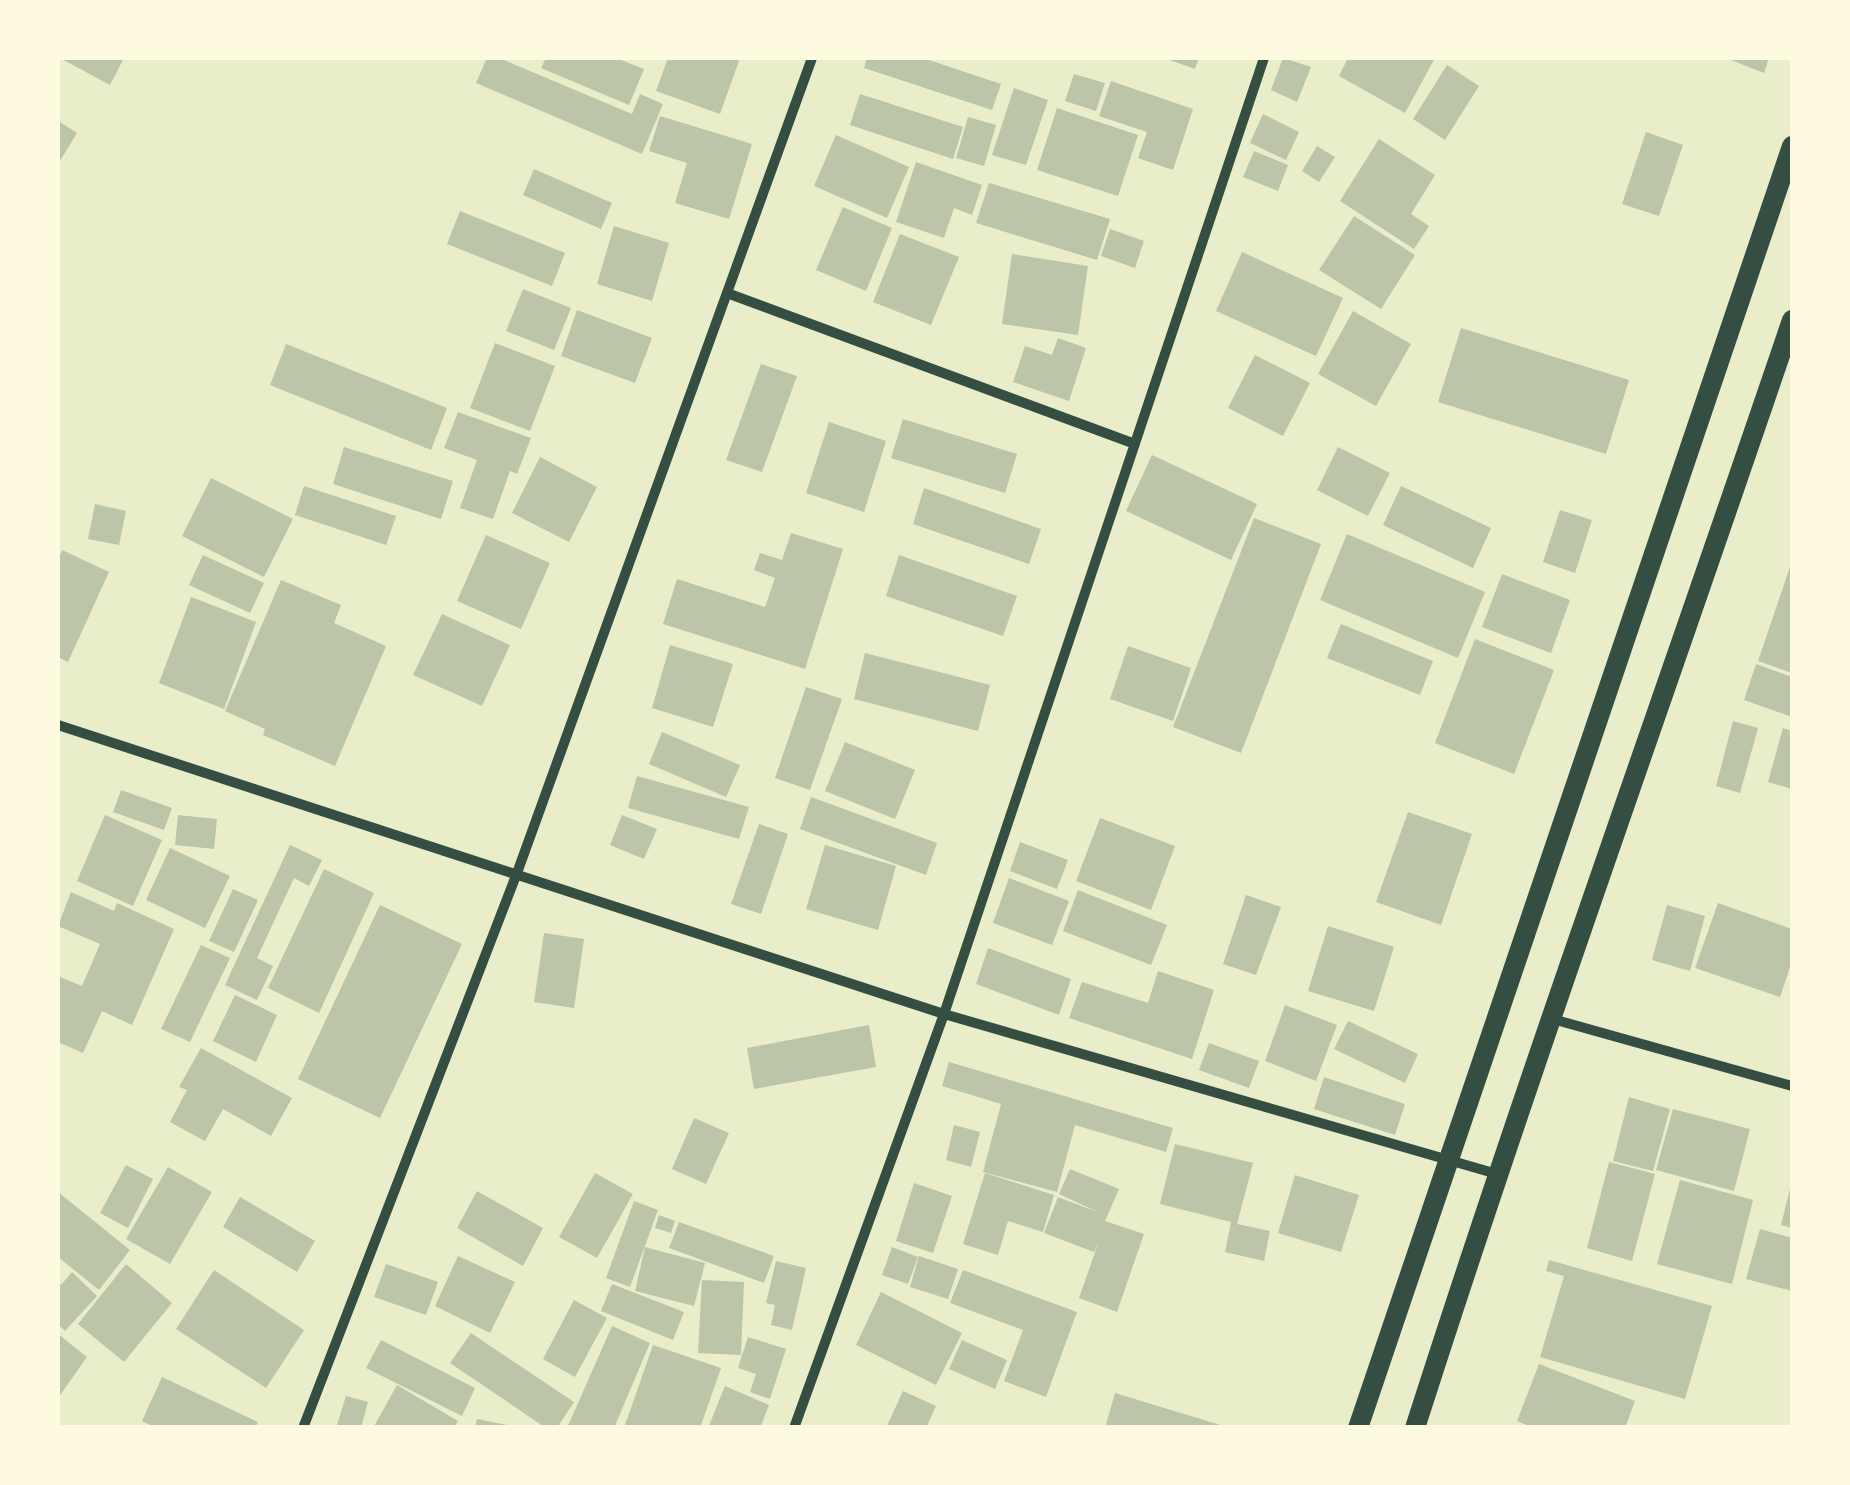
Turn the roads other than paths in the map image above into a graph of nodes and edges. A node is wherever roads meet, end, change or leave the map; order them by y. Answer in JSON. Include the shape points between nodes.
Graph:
{"nodes":[{"id":1,"x":812,"y":58,"type":"edge"},
{"id":2,"x":1264,"y":58,"type":"edge"},
{"id":3,"x":1792,"y":146,"type":"edge"},
{"id":4,"x":727,"y":292,"type":"junction"},
{"id":5,"x":1792,"y":320,"type":"edge"},
{"id":6,"x":1135,"y":444,"type":"junction"},
{"id":7,"x":58,"y":725,"type":"edge"},
{"id":8,"x":517,"y":873,"type":"junction"},
{"id":9,"x":944,"y":1014,"type":"junction"},
{"id":10,"x":1549,"y":1018,"type":"junction"},
{"id":11,"x":1792,"y":1086,"type":"edge"},
{"id":12,"x":1448,"y":1160,"type":"junction"},
{"id":13,"x":1496,"y":1174,"type":"junction"},
{"id":14,"x":303,"y":1428,"type":"edge"},
{"id":15,"x":794,"y":1428,"type":"edge"},
{"id":16,"x":1358,"y":1428,"type":"edge"},
{"id":17,"x":1415,"y":1428,"type":"edge"}],
"edges":[{"from":1,"to":4,"type":"street"},
{"from":2,"to":6,"type":"street"},
{"from":3,"to":12,"type":"main road"},
{"from":4,"to":6,"type":"street"},
{"from":4,"to":8,"type":"street"},
{"from":5,"to":10,"type":"main road"},
{"from":6,"to":9,"type":"street"},
{"from":7,"to":8,"type":"street"},
{"from":8,"to":9,"type":"street"},
{"from":8,"to":14,"type":"street"},
{"from":9,"to":12,"type":"street"},
{"from":9,"to":15,"type":"street"},
{"from":10,"to":11,"type":"street"},
{"from":10,"to":13,"type":"main road"},
{"from":12,"to":13,"type":"street"},
{"from":12,"to":16,"type":"main road"},
{"from":13,"to":17,"type":"main road"}]}
